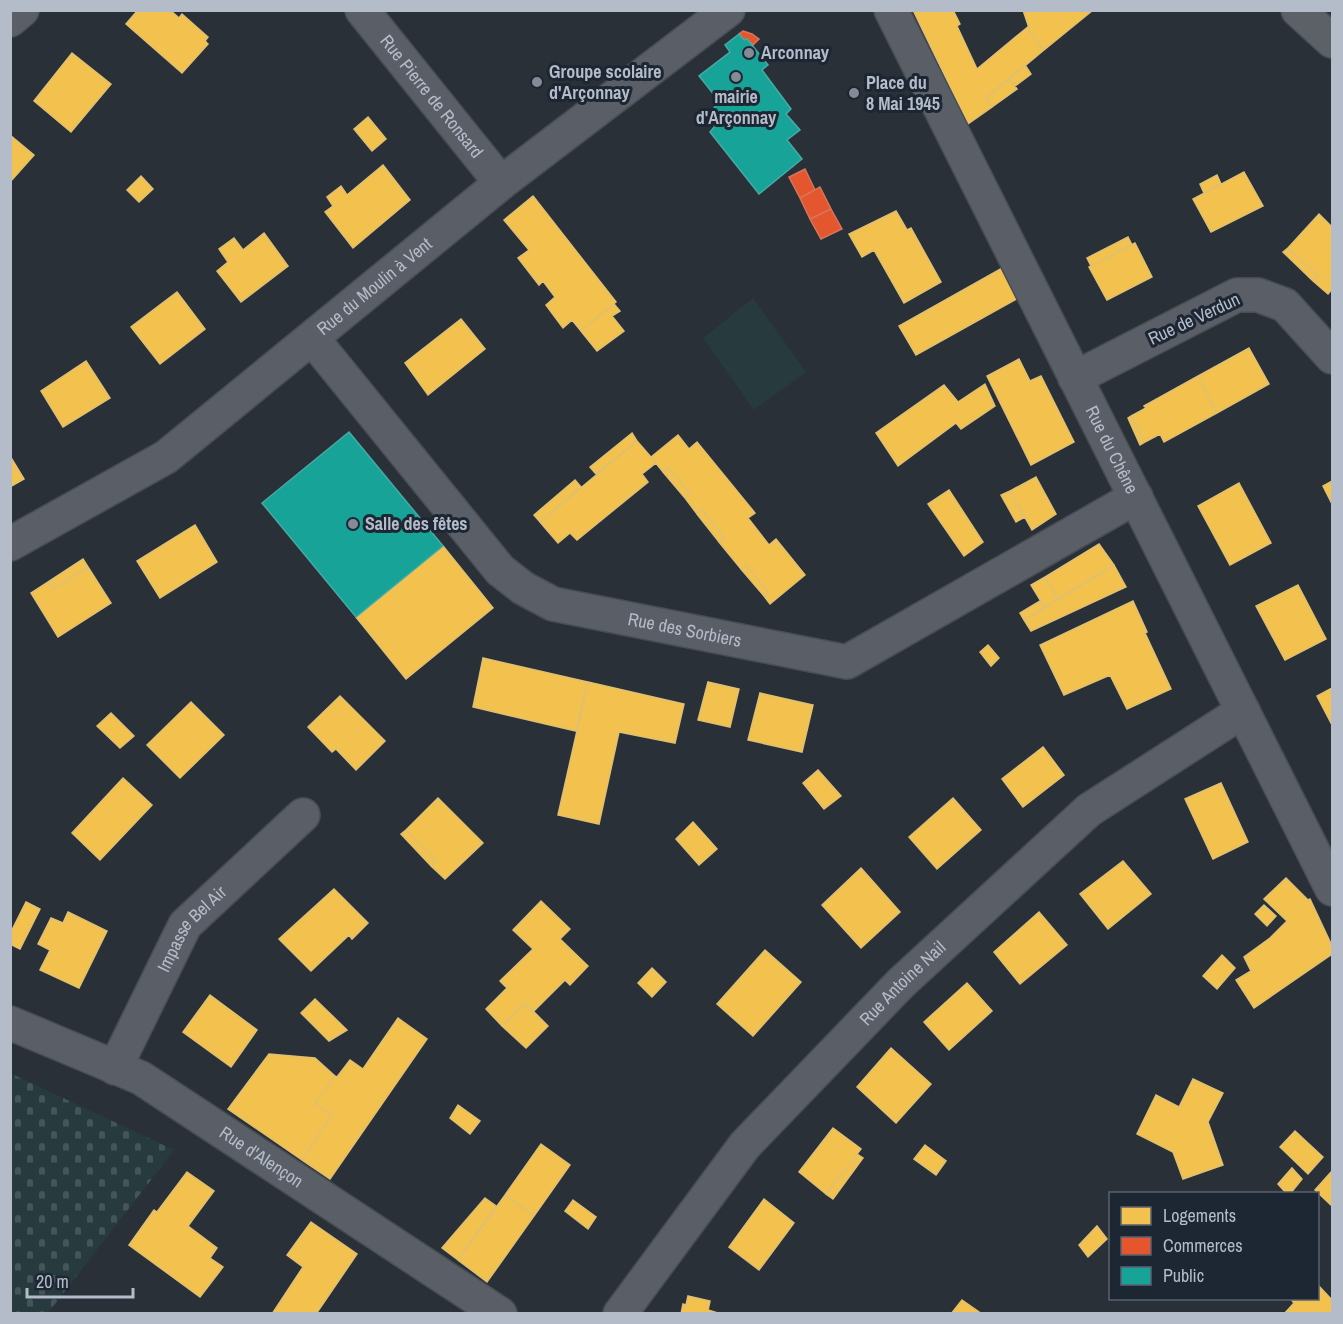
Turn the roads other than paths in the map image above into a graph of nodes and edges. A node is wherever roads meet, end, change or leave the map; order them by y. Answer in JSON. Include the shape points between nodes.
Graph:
{"nodes":[{"id":1,"x":22,"y":10,"type":"edge"},
{"id":2,"x":362,"y":10,"type":"edge"},
{"id":3,"x":728,"y":10,"type":"edge"},
{"id":4,"x":891,"y":10,"type":"edge"},
{"id":5,"x":1298,"y":10,"type":"edge"},
{"id":6,"x":10,"y":20,"type":"edge"},
{"id":7,"x":1332,"y":40,"type":"edge"},
{"id":8,"x":501,"y":183,"type":"junction"},
{"id":9,"x":312,"y":338,"type":"junction"},
{"id":10,"x":1332,"y":357,"type":"edge"},
{"id":11,"x":1076,"y":378,"type":"junction"},
{"id":12,"x":1136,"y":497,"type":"junction"},
{"id":13,"x":10,"y":544,"type":"edge"},
{"id":14,"x":1243,"y":711,"type":"junction"},
{"id":15,"x":303,"y":815,"type":"dead end"},
{"id":16,"x":1332,"y":889,"type":"edge"},
{"id":17,"x":10,"y":1023,"type":"edge"},
{"id":18,"x":115,"y":1068,"type":"junction"},
{"id":19,"x":500,"y":1314,"type":"edge"},
{"id":20,"x":620,"y":1314,"type":"edge"}],
"edges":[{"from":1,"to":6,"type":"street"},
{"from":2,"to":8,"type":"street","name":"Rue Pierre de Ronsard"},
{"from":3,"to":8,"type":"street","name":"Rue du Moulin à Vent"},
{"from":4,"to":11,"type":"street","name":"Rue du Chêne"},
{"from":5,"to":7,"type":"main road"},
{"from":8,"to":9,"type":"street","name":"Rue du Moulin à Vent"},
{"from":9,"to":12,"type":"street","name":"Rue des Sorbiers","via":[[500,570],[523,588],[552,604],[847,662]]},
{"from":9,"to":13,"type":"street","name":"Rue du Moulin à Vent","via":[[166,457]]},
{"from":10,"to":11,"type":"street","name":"Rue de Verdun","via":[[1285,305],[1258,295],[1237,295]]},
{"from":11,"to":12,"type":"street","name":"Rue du Chêne"},
{"from":12,"to":14,"type":"street","name":"Rue du Chêne"},
{"from":14,"to":16,"type":"street","name":"Rue du Chêne"},
{"from":14,"to":20,"type":"street","name":"Rue Antoine Nail","via":[[1089,810],[901,983],[746,1145]]},
{"from":15,"to":18,"type":"street","name":"Impasse Bel Air","via":[[185,925]]},
{"from":17,"to":18,"type":"street","name":"Rue d'Alençon"},
{"from":18,"to":19,"type":"street","name":"Rue d'Alençon","via":[[141,1077]]}]}
